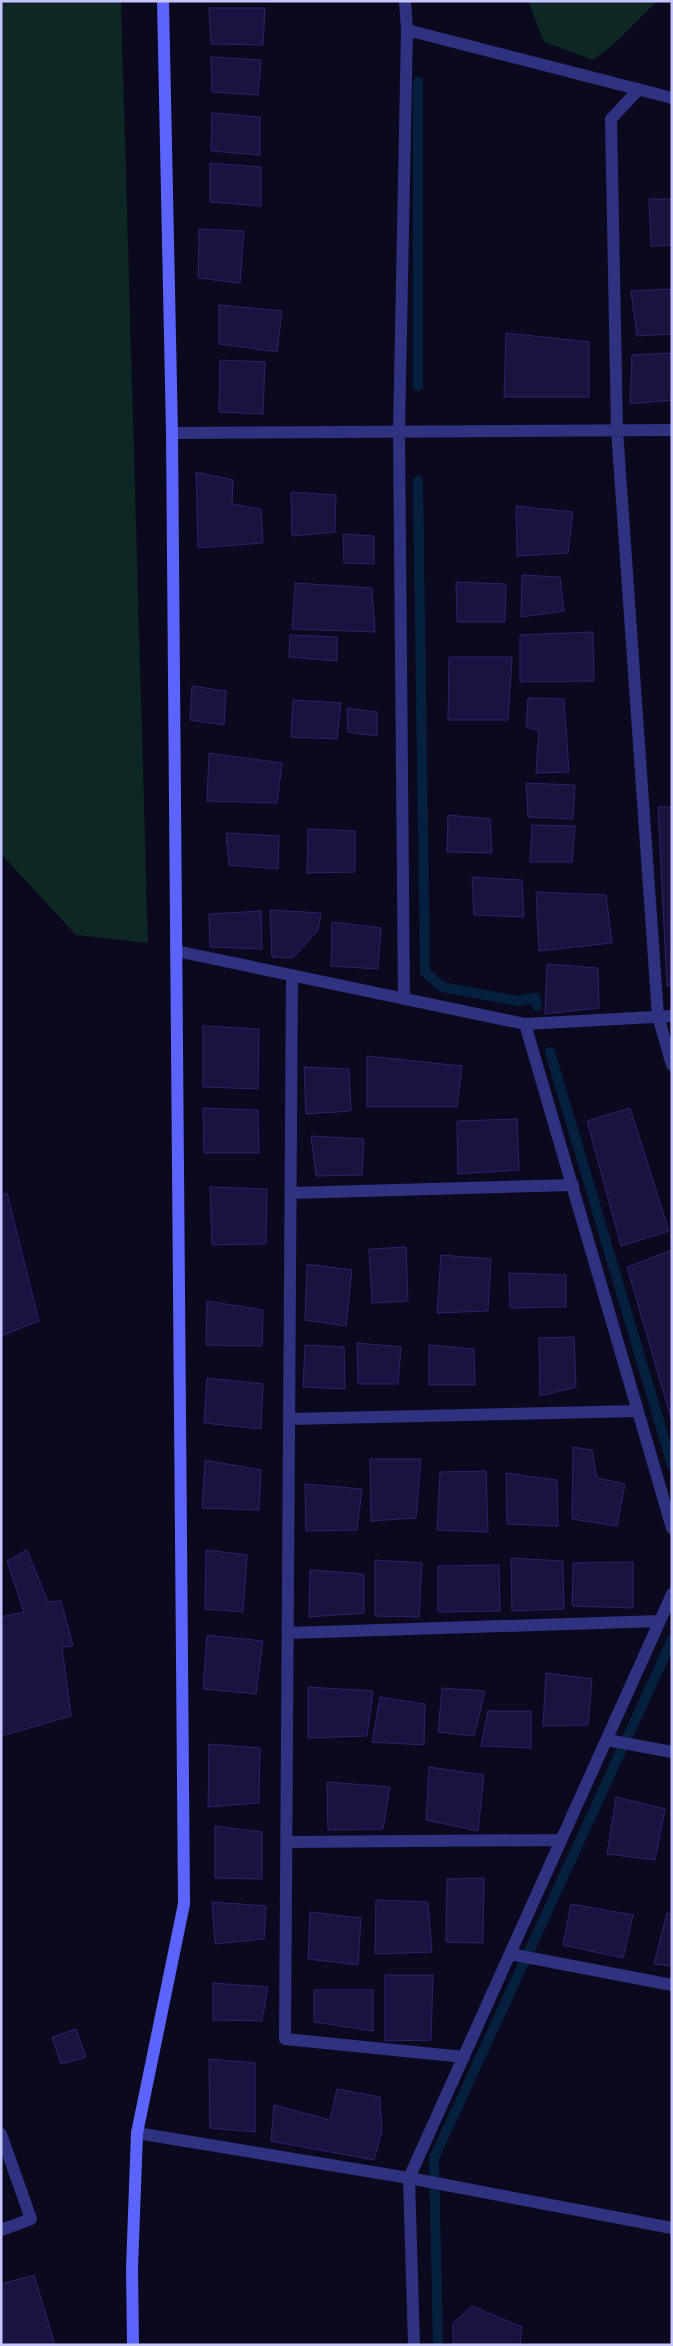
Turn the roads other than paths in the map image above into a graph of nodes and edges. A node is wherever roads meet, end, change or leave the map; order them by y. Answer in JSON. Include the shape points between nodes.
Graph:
{"nodes":[{"id":1,"x":163,"y":1,"type":"edge"},
{"id":2,"x":405,"y":1,"type":"edge"},
{"id":3,"x":407,"y":30,"type":"junction"},
{"id":4,"x":639,"y":89,"type":"junction"},
{"id":5,"x":672,"y":98,"type":"edge"},
{"id":6,"x":617,"y":430,"type":"junction"},
{"id":7,"x":672,"y":430,"type":"edge"},
{"id":8,"x":399,"y":432,"type":"junction"},
{"id":9,"x":172,"y":433,"type":"junction"},
{"id":10,"x":176,"y":951,"type":"junction"},
{"id":11,"x":292,"y":975,"type":"junction"},
{"id":12,"x":404,"y":999,"type":"junction"},
{"id":13,"x":658,"y":1016,"type":"junction"},
{"id":14,"x":672,"y":1016,"type":"edge"},
{"id":15,"x":525,"y":1024,"type":"junction"},
{"id":16,"x":672,"y":1065,"type":"edge"},
{"id":17,"x":573,"y":1184,"type":"junction"},
{"id":18,"x":291,"y":1193,"type":"junction"},
{"id":19,"x":638,"y":1411,"type":"junction"},
{"id":20,"x":289,"y":1419,"type":"junction"},
{"id":21,"x":672,"y":1528,"type":"edge"},
{"id":22,"x":672,"y":1594,"type":"edge"},
{"id":23,"x":660,"y":1621,"type":"junction"},
{"id":24,"x":288,"y":1633,"type":"junction"},
{"id":25,"x":612,"y":1740,"type":"junction"},
{"id":26,"x":672,"y":1752,"type":"edge"},
{"id":27,"x":561,"y":1840,"type":"junction"},
{"id":28,"x":287,"y":1842,"type":"junction"},
{"id":29,"x":515,"y":1955,"type":"junction"},
{"id":30,"x":672,"y":1985,"type":"edge"},
{"id":31,"x":464,"y":2057,"type":"junction"},
{"id":32,"x":137,"y":2133,"type":"junction"},
{"id":33,"x":1,"y":2134,"type":"edge"},
{"id":34,"x":409,"y":2178,"type":"junction"},
{"id":35,"x":672,"y":2228,"type":"edge"},
{"id":36,"x":1,"y":2230,"type":"edge"},
{"id":37,"x":133,"y":2345,"type":"edge"},
{"id":38,"x":414,"y":2345,"type":"edge"}],
"edges":[{"from":1,"to":9,"type":"street"},
{"from":2,"to":3,"type":"street"},
{"from":3,"to":4,"type":"street"},
{"from":3,"to":8,"type":"street"},
{"from":4,"to":5,"type":"street"},
{"from":4,"to":6,"type":"street","via":[[611,119]]},
{"from":6,"to":7,"type":"street"},
{"from":6,"to":8,"type":"street"},
{"from":6,"to":13,"type":"street"},
{"from":8,"to":9,"type":"street"},
{"from":8,"to":12,"type":"street"},
{"from":9,"to":10,"type":"street"},
{"from":10,"to":11,"type":"street"},
{"from":10,"to":32,"type":"street","via":[[184,1904]]},
{"from":11,"to":12,"type":"street"},
{"from":11,"to":18,"type":"street"},
{"from":12,"to":15,"type":"street"},
{"from":13,"to":14,"type":"street"},
{"from":13,"to":15,"type":"street"},
{"from":13,"to":16,"type":"street"},
{"from":15,"to":17,"type":"street"},
{"from":17,"to":18,"type":"street"},
{"from":17,"to":19,"type":"street"},
{"from":18,"to":20,"type":"street"},
{"from":19,"to":20,"type":"street"},
{"from":19,"to":21,"type":"street"},
{"from":20,"to":24,"type":"street"},
{"from":22,"to":23,"type":"street"},
{"from":23,"to":24,"type":"street"},
{"from":23,"to":25,"type":"street"},
{"from":24,"to":28,"type":"street"},
{"from":25,"to":26,"type":"street"},
{"from":25,"to":27,"type":"street"},
{"from":27,"to":28,"type":"street"},
{"from":27,"to":29,"type":"street"},
{"from":28,"to":31,"type":"street","via":[[286,2039]]},
{"from":29,"to":30,"type":"street"},
{"from":29,"to":31,"type":"street"},
{"from":31,"to":34,"type":"street"},
{"from":32,"to":34,"type":"street"},
{"from":32,"to":37,"type":"street"},
{"from":33,"to":36,"type":"street","via":[[31,2219]]},
{"from":34,"to":35,"type":"street"},
{"from":34,"to":38,"type":"street"}]}
